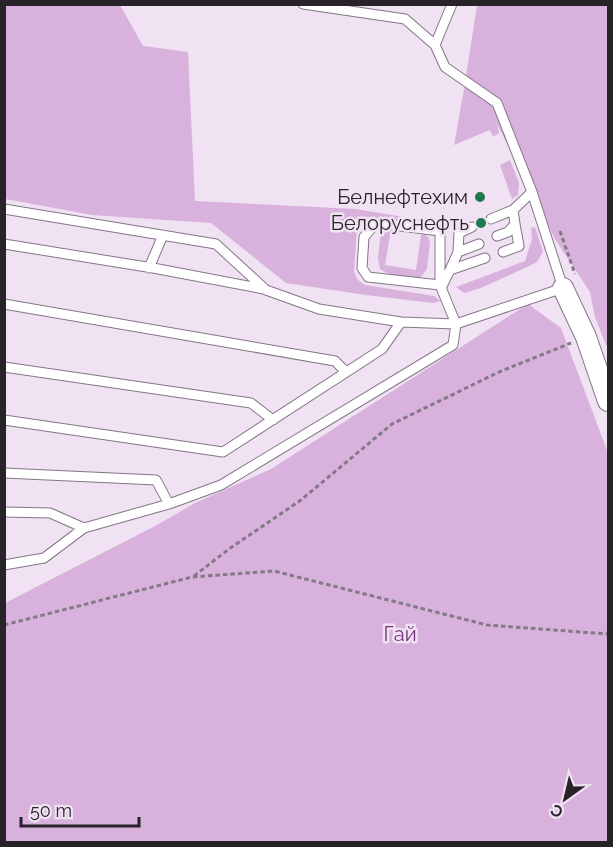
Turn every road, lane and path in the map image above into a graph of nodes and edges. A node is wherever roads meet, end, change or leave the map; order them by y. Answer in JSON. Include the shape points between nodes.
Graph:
{"nodes":[{"id":1,"x":303,"y":4,"type":"edge"},
{"id":2,"x":452,"y":4,"type":"edge"},
{"id":3,"x":435,"y":45,"type":"junction"},
{"id":4,"x":532,"y":192,"type":"junction"},
{"id":5,"x":4,"y":209,"type":"edge"},
{"id":6,"x":513,"y":210,"type":"junction"},
{"id":7,"x":490,"y":219,"type":"dead end"},
{"id":8,"x":515,"y":224,"type":"junction"},
{"id":9,"x":472,"y":227,"type":"dead end"},
{"id":10,"x":163,"y":235,"type":"junction"},
{"id":11,"x":497,"y":236,"type":"dead end"},
{"id":12,"x":4,"y":244,"type":"edge"},
{"id":13,"x":479,"y":244,"type":"dead end"},
{"id":14,"x":458,"y":252,"type":"junction"},
{"id":15,"x":503,"y":252,"type":"dead end"},
{"id":16,"x":484,"y":258,"type":"dead end"},
{"id":17,"x":149,"y":268,"type":"junction"},
{"id":18,"x":450,"y":270,"type":"junction"},
{"id":19,"x":440,"y":286,"type":"junction"},
{"id":20,"x":563,"y":288,"type":"junction"},
{"id":21,"x":266,"y":290,"type":"junction"},
{"id":22,"x":4,"y":304,"type":"edge"},
{"id":23,"x":401,"y":322,"type":"junction"},
{"id":24,"x":456,"y":324,"type":"junction"},
{"id":25,"x":586,"y":337,"type":"junction"},
{"id":26,"x":4,"y":367,"type":"edge"},
{"id":27,"x":346,"y":372,"type":"junction"},
{"id":28,"x":609,"y":400,"type":"edge"},
{"id":29,"x":4,"y":420,"type":"edge"},
{"id":30,"x":273,"y":420,"type":"junction"},
{"id":31,"x":4,"y":473,"type":"edge"},
{"id":32,"x":169,"y":504,"type":"junction"},
{"id":33,"x":4,"y":512,"type":"edge"},
{"id":34,"x":84,"y":528,"type":"junction"},
{"id":35,"x":4,"y":565,"type":"edge"},
{"id":36,"x":192,"y":577,"type":"junction"},
{"id":37,"x":4,"y":625,"type":"edge"},
{"id":38,"x":609,"y":634,"type":"edge"}],
"edges":[{"from":1,"to":3,"type":"lane","via":[[405,19]]},
{"from":2,"to":3,"type":"lane"},
{"from":3,"to":4,"type":"lane","via":[[445,67],[497,103]]},
{"from":4,"to":6,"type":"lane"},
{"from":4,"to":20,"type":"lane"},
{"from":5,"to":10,"type":"lane"},
{"from":6,"to":7,"type":"lane"},
{"from":6,"to":8,"type":"lane"},
{"from":8,"to":11,"type":"lane"},
{"from":8,"to":15,"type":"lane","via":[[519,246]]},
{"from":9,"to":14,"type":"lane","via":[[459,233]]},
{"from":10,"to":17,"type":"lane"},
{"from":10,"to":21,"type":"lane","via":[[216,244]]},
{"from":12,"to":17,"type":"lane"},
{"from":13,"to":14,"type":"lane"},
{"from":14,"to":18,"type":"lane"},
{"from":16,"to":18,"type":"lane"},
{"from":17,"to":21,"type":"lane"},
{"from":18,"to":19,"type":"lane"},
{"from":19,"to":19,"type":"lane","via":[[368,277],[363,268],[364,237],[376,223],[440,231]]},
{"from":19,"to":24,"type":"lane"},
{"from":20,"to":24,"type":"lane"},
{"from":20,"to":25,"type":"street"},
{"from":21,"to":23,"type":"lane","via":[[320,309]]},
{"from":22,"to":27,"type":"lane","via":[[334,361]]},
{"from":23,"to":24,"type":"lane"},
{"from":23,"to":27,"type":"lane","via":[[382,349]]},
{"from":24,"to":32,"type":"lane","via":[[453,345],[220,486]]},
{"from":25,"to":28,"type":"street"},
{"from":25,"to":36,"type":"path","via":[[498,372],[392,424],[301,500]]},
{"from":26,"to":30,"type":"lane","via":[[251,403]]},
{"from":27,"to":30,"type":"lane"},
{"from":29,"to":30,"type":"lane","via":[[223,452]]},
{"from":31,"to":32,"type":"lane","via":[[156,480]]},
{"from":32,"to":34,"type":"lane"},
{"from":33,"to":34,"type":"lane","via":[[50,513]]},
{"from":34,"to":35,"type":"lane","via":[[44,558]]},
{"from":36,"to":37,"type":"path"},
{"from":36,"to":38,"type":"path","via":[[273,571],[487,625]]}]}
